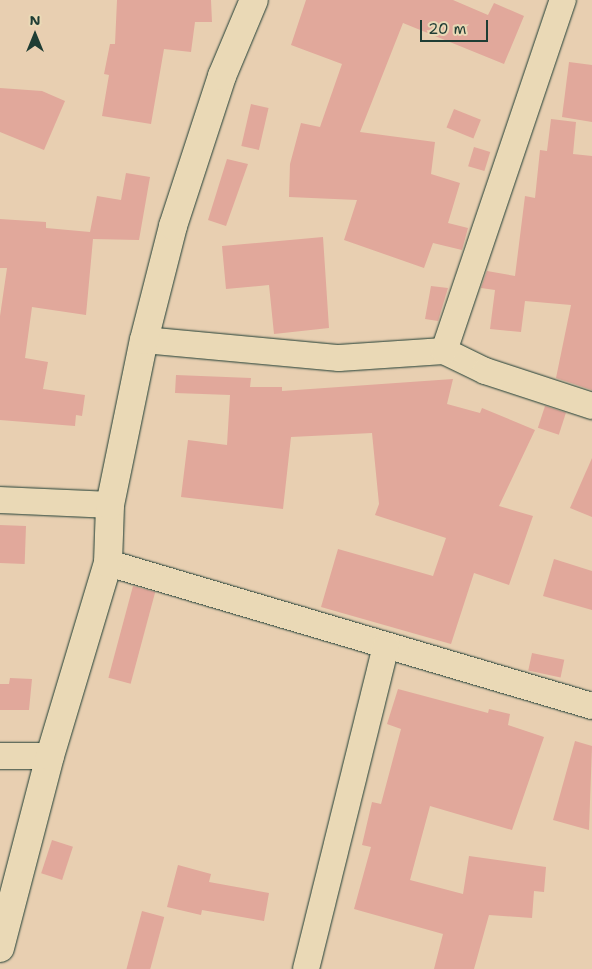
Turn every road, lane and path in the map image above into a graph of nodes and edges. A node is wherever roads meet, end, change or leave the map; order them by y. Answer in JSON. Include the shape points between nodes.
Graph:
{"nodes":[{"id":1,"x":254,"y":0,"type":"edge"},
{"id":2,"x":563,"y":0,"type":"edge"},
{"id":3,"x":144,"y":340,"type":"junction"},
{"id":4,"x":444,"y":351,"type":"junction"},
{"id":5,"x":592,"y":406,"type":"edge"},
{"id":6,"x":0,"y":500,"type":"edge"},
{"id":7,"x":110,"y":505,"type":"junction"},
{"id":8,"x":108,"y":563,"type":"junction"},
{"id":9,"x":386,"y":646,"type":"junction"},
{"id":10,"x":592,"y":706,"type":"edge"},
{"id":11,"x":0,"y":756,"type":"edge"},
{"id":12,"x":50,"y":756,"type":"junction"},
{"id":13,"x":0,"y":948,"type":"edge"},
{"id":14,"x":306,"y":969,"type":"edge"}],
"edges":[{"from":1,"to":3,"type":"main road","via":[[216,95],[173,226]]},
{"from":2,"to":4,"type":"street"},
{"from":3,"to":4,"type":"street","via":[[339,358]]},
{"from":3,"to":7,"type":"main road"},
{"from":4,"to":5,"type":"street","via":[[485,371]]},
{"from":6,"to":7,"type":"street"},
{"from":7,"to":8,"type":"main road"},
{"from":8,"to":9,"type":"street"},
{"from":8,"to":12,"type":"main road"},
{"from":9,"to":10,"type":"street"},
{"from":9,"to":14,"type":"street"},
{"from":11,"to":12,"type":"street"},
{"from":12,"to":13,"type":"main road"}]}
